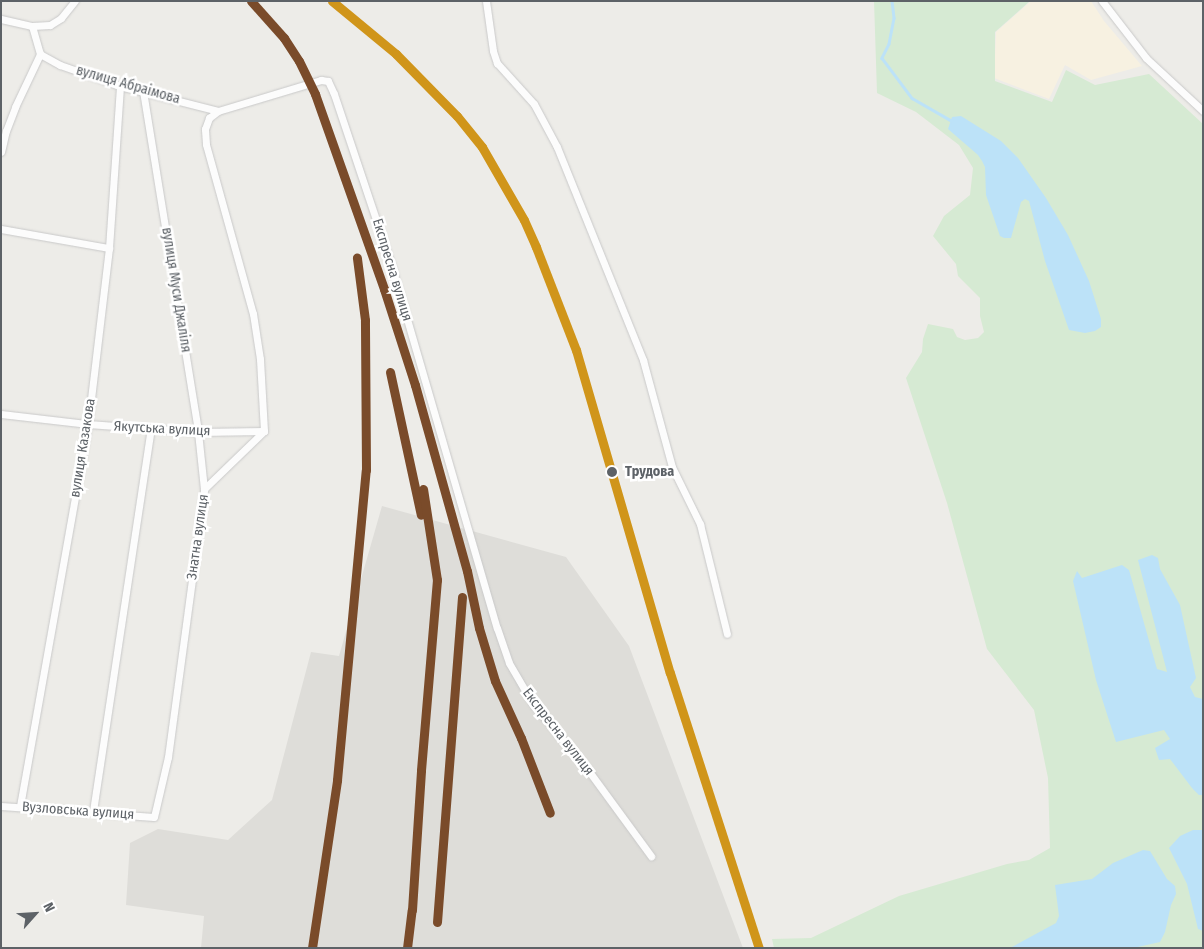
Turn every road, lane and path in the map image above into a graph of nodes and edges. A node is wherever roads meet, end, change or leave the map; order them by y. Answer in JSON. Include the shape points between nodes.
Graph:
{"nodes":[{"id":1,"x":75,"y":1,"type":"edge"},
{"id":2,"x":486,"y":1,"type":"edge"},
{"id":3,"x":1102,"y":1,"type":"edge"},
{"id":4,"x":1,"y":19,"type":"edge"},
{"id":5,"x":32,"y":26,"type":"junction"},
{"id":6,"x":40,"y":54,"type":"junction"},
{"id":7,"x":120,"y":86,"type":"junction"},
{"id":8,"x":143,"y":91,"type":"junction"},
{"id":9,"x":218,"y":111,"type":"junction"},
{"id":10,"x":1203,"y":111,"type":"edge"},
{"id":11,"x":1,"y":152,"type":"edge"},
{"id":12,"x":1,"y":229,"type":"edge"},
{"id":13,"x":108,"y":248,"type":"junction"},
{"id":14,"x":1,"y":414,"type":"edge"},
{"id":15,"x":88,"y":424,"type":"junction"},
{"id":16,"x":151,"y":428,"type":"junction"},
{"id":17,"x":264,"y":431,"type":"junction"},
{"id":18,"x":198,"y":432,"type":"junction"},
{"id":19,"x":204,"y":489,"type":"junction"},
{"id":20,"x":727,"y":634,"type":"dead end"},
{"id":21,"x":1,"y":806,"type":"edge"},
{"id":22,"x":20,"y":806,"type":"junction"},
{"id":23,"x":93,"y":811,"type":"junction"},
{"id":24,"x":154,"y":817,"type":"joint"},
{"id":25,"x":651,"y":856,"type":"dead end"}],
"edges":[{"from":1,"to":5,"type":"street","via":[[56,22]]},
{"from":2,"to":20,"type":"street","via":[[497,63],[534,104],[554,140],[643,360],[672,467],[700,524]]},
{"from":3,"to":10,"type":"street","via":[[1146,58]]},
{"from":4,"to":5,"type":"street"},
{"from":5,"to":6,"type":"street"},
{"from":6,"to":7,"type":"street","name":"вулиця Абраімова","via":[[60,65]]},
{"from":6,"to":11,"type":"street","via":[[14,107]]},
{"from":7,"to":8,"type":"street","name":"вулиця Абраімова"},
{"from":7,"to":13,"type":"street","name":"вулиця Казакова"},
{"from":8,"to":9,"type":"street","name":"вулиця Абраімова"},
{"from":8,"to":18,"type":"street","name":"вулиця Муси Джаліля"},
{"from":9,"to":17,"type":"street","via":[[209,118],[205,129],[206,144],[253,314],[260,359]]},
{"from":9,"to":25,"type":"street","name":"Експресна вулиця","via":[[320,80],[328,81],[392,264],[509,663],[534,704],[588,770]]},
{"from":12,"to":13,"type":"street"},
{"from":13,"to":15,"type":"street","name":"вулиця Казакова"},
{"from":14,"to":15,"type":"street","name":"Якутська вулиця"},
{"from":15,"to":16,"type":"street","name":"Якутська вулиця"},
{"from":15,"to":22,"type":"street","name":"вулиця Казакова"},
{"from":16,"to":18,"type":"street","name":"Якутська вулиця"},
{"from":16,"to":23,"type":"street"},
{"from":17,"to":18,"type":"street","name":"Якутська вулиця"},
{"from":17,"to":19,"type":"street","name":"Знатна вулиця"},
{"from":18,"to":19,"type":"street","name":"вулиця Муси Джаліля"},
{"from":19,"to":24,"type":"street","name":"Знатна вулиця","via":[[168,757]]},
{"from":21,"to":22,"type":"street","name":"Вузловська вулиця"},
{"from":22,"to":23,"type":"street","name":"Вузловська вулиця"},
{"from":23,"to":24,"type":"street","name":"Вузловська вулиця"}]}
